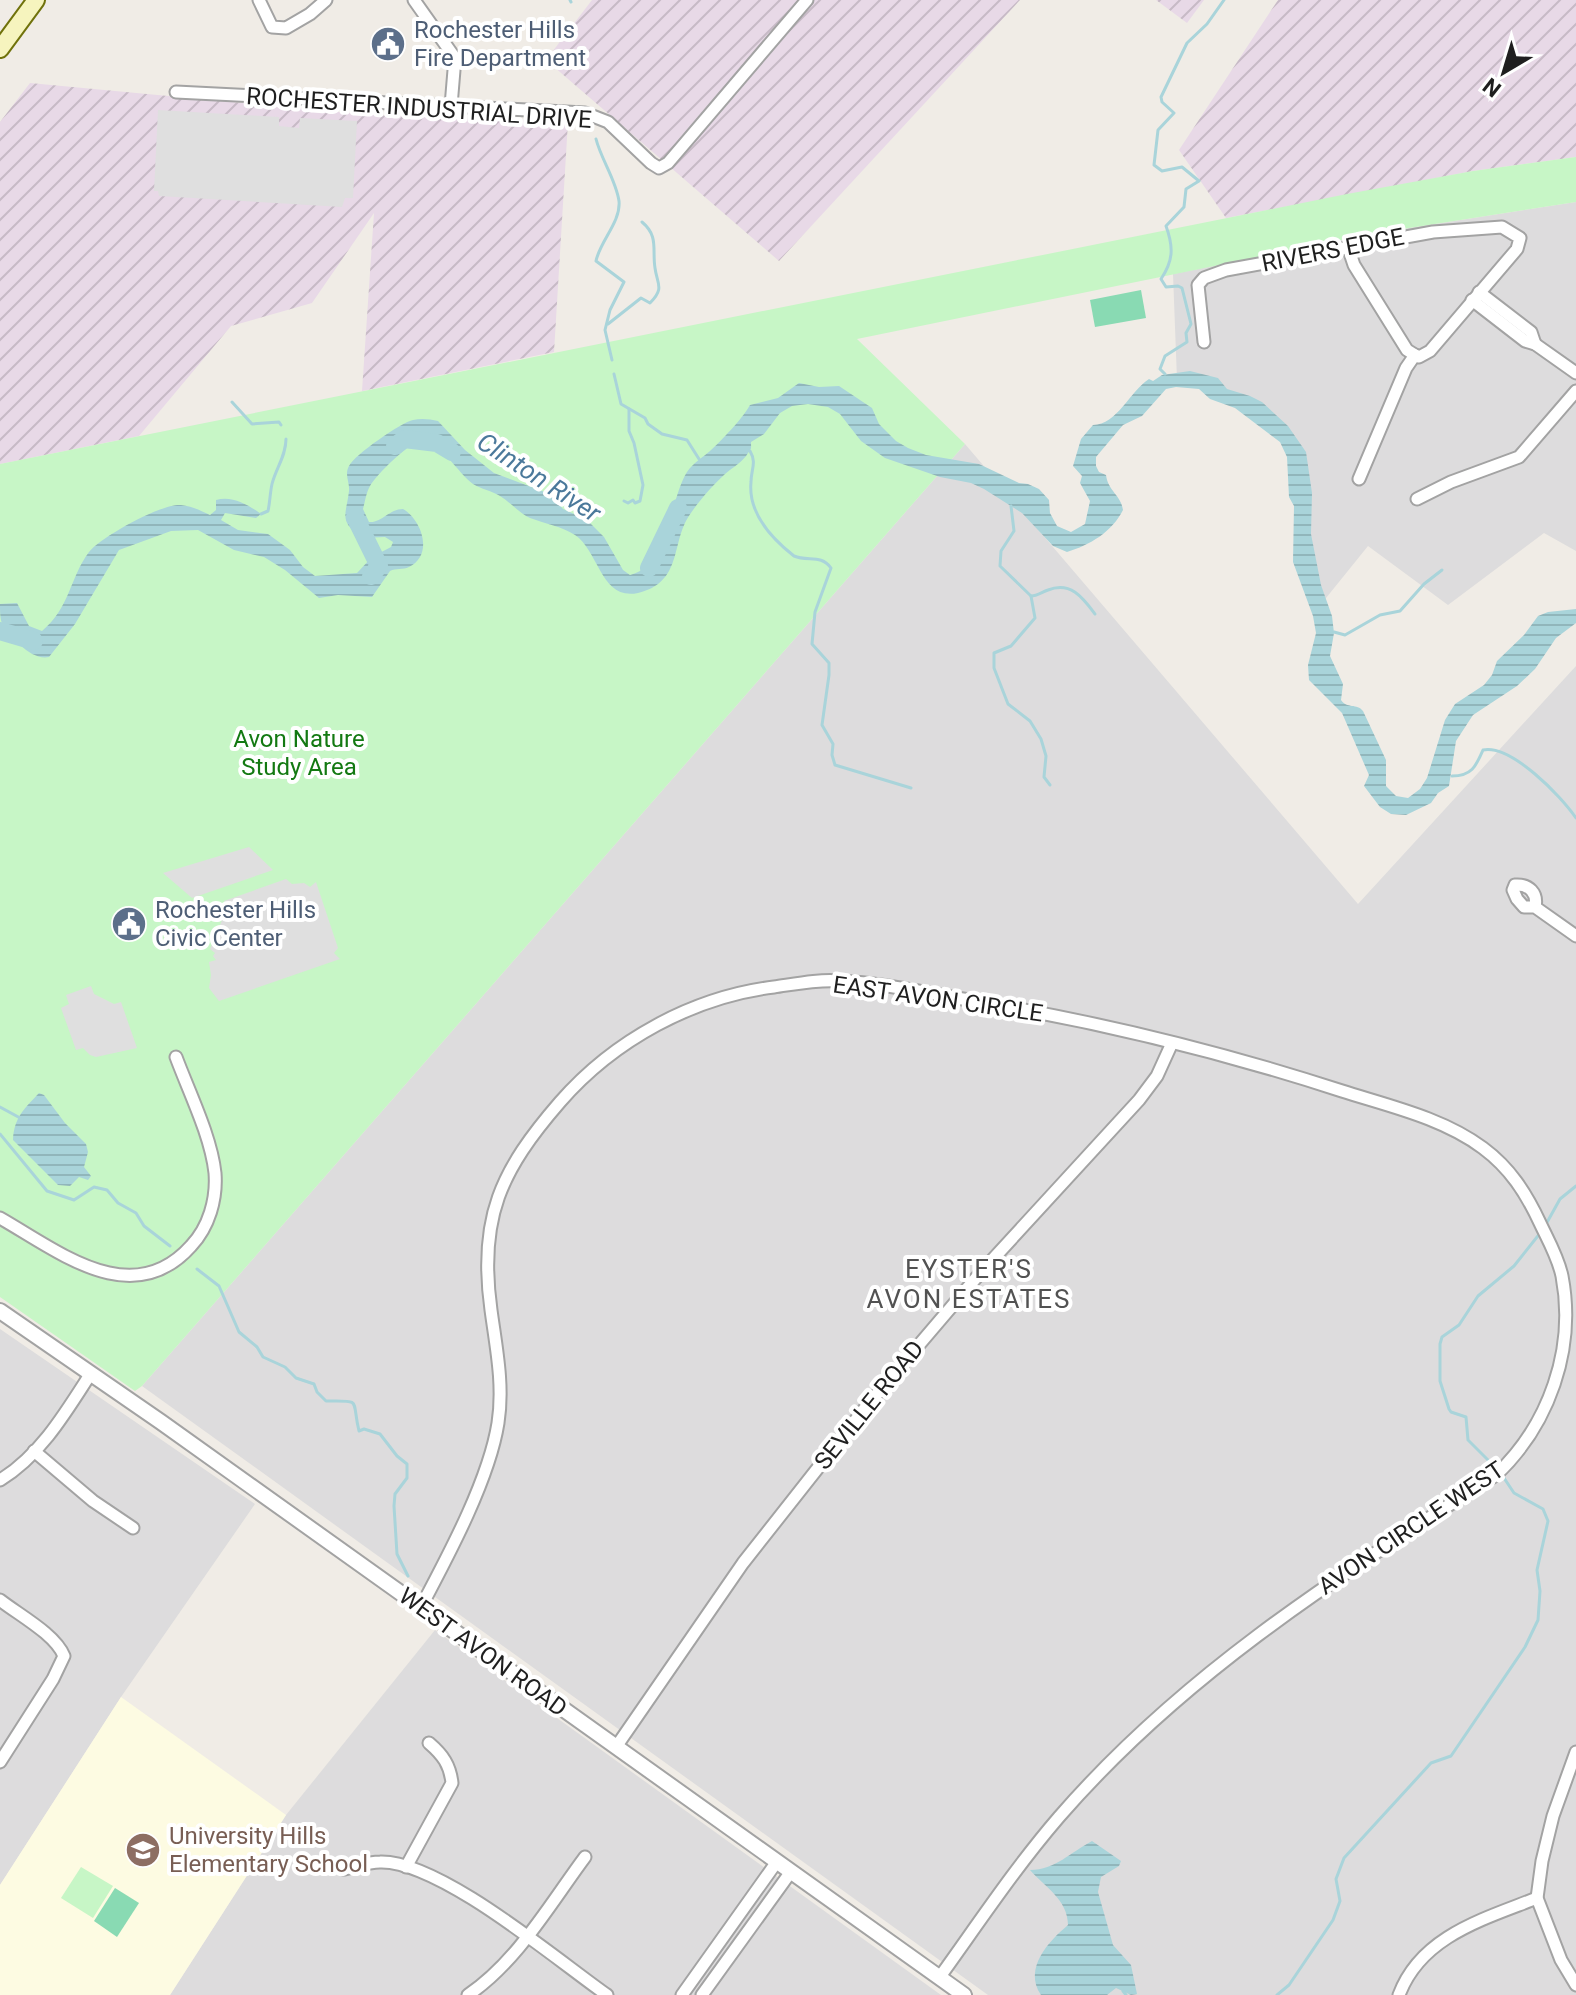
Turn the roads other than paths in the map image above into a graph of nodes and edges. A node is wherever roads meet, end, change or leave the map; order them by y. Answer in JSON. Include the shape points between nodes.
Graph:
{"nodes":[{"id":1,"x":36,"y":0,"type":"edge"},
{"id":2,"x":259,"y":0,"type":"edge"},
{"id":3,"x":326,"y":0,"type":"edge"},
{"id":4,"x":414,"y":0,"type":"edge"},
{"id":5,"x":807,"y":0,"type":"edge"},
{"id":6,"x":0,"y":49,"type":"edge"},
{"id":7,"x":176,"y":92,"type":"dead end"},
{"id":8,"x":451,"y":106,"type":"junction"},
{"id":9,"x":1348,"y":247,"type":"junction"},
{"id":10,"x":1476,"y":296,"type":"junction"},
{"id":11,"x":1204,"y":342,"type":"dead end"},
{"id":12,"x":1415,"y":355,"type":"junction"},
{"id":13,"x":1576,"y":373,"type":"edge"},
{"id":14,"x":1576,"y":391,"type":"edge"},
{"id":15,"x":1359,"y":479,"type":"dead end"},
{"id":16,"x":1417,"y":499,"type":"dead end"},
{"id":17,"x":1535,"y":907,"type":"dead end"},
{"id":18,"x":1576,"y":936,"type":"edge"},
{"id":19,"x":1172,"y":1043,"type":"junction"},
{"id":20,"x":176,"y":1057,"type":"dead end"},
{"id":21,"x":0,"y":1218,"type":"edge"},
{"id":22,"x":0,"y":1311,"type":"edge"},
{"id":23,"x":91,"y":1373,"type":"junction"},
{"id":24,"x":34,"y":1451,"type":"junction"},
{"id":25,"x":0,"y":1480,"type":"edge"},
{"id":26,"x":133,"y":1528,"type":"dead end"},
{"id":27,"x":0,"y":1600,"type":"edge"},
{"id":28,"x":421,"y":1607,"type":"junction"},
{"id":29,"x":429,"y":1743,"type":"dead end"},
{"id":30,"x":616,"y":1747,"type":"junction"},
{"id":31,"x":1576,"y":1752,"type":"edge"},
{"id":32,"x":0,"y":1762,"type":"edge"},
{"id":33,"x":585,"y":1857,"type":"dead end"},
{"id":34,"x":776,"y":1863,"type":"junction"},
{"id":35,"x":406,"y":1867,"type":"junction"},
{"id":36,"x":344,"y":1869,"type":"dead end"},
{"id":37,"x":790,"y":1873,"type":"junction"},
{"id":38,"x":1537,"y":1898,"type":"junction"},
{"id":39,"x":527,"y":1937,"type":"junction"},
{"id":40,"x":939,"y":1978,"type":"junction"},
{"id":41,"x":1576,"y":1985,"type":"edge"},
{"id":42,"x":468,"y":1995,"type":"edge"},
{"id":43,"x":607,"y":1995,"type":"edge"},
{"id":44,"x":682,"y":1995,"type":"edge"},
{"id":45,"x":702,"y":1995,"type":"edge"},
{"id":46,"x":964,"y":1995,"type":"edge"},
{"id":47,"x":1399,"y":1995,"type":"edge"}],
"edges":[{"from":1,"to":6,"type":"main road"},
{"from":2,"to":3,"type":"street","via":[[272,27],[286,28]]},
{"from":4,"to":8,"type":"street","via":[[455,58]]},
{"from":5,"to":8,"type":"street","name":"ROCHESTER INDUSTRIAL DRIVE","via":[[659,168],[598,116]]},
{"from":7,"to":8,"type":"street","name":"ROCHESTER INDUSTRIAL DRIVE"},
{"from":9,"to":10,"type":"street","name":"RIVERS EDGE","via":[[1502,227],[1520,238],[1518,245]]},
{"from":9,"to":11,"type":"street","name":"RIVERS EDGE","via":[[1204,278],[1197,295]]},
{"from":9,"to":12,"type":"street","via":[[1354,265]]},
{"from":10,"to":12,"type":"street","via":[[1430,351]]},
{"from":10,"to":13,"type":"street","via":[[1531,332],[1535,344]]},
{"from":12,"to":15,"type":"street","via":[[1400,378]]},
{"from":14,"to":16,"type":"street","via":[[1519,457]]},
{"from":17,"to":18,"type":"street"},
{"from":19,"to":28,"type":"street","name":"EAST AVON CIRCLE","via":[[1013,1007],[837,980],[716,1000],[638,1035],[563,1098],[522,1149],[501,1186],[486,1255],[500,1373],[499,1420],[480,1481]]},
{"from":19,"to":30,"type":"street","name":"SEVILLE ROAD","via":[[1139,1100],[982,1271],[795,1494]]},
{"from":19,"to":40,"type":"street","name":"AVON CIRCLE WEST","via":[[1424,1118],[1480,1145],[1500,1162],[1532,1207],[1562,1276],[1564,1337],[1556,1384],[1532,1434],[1496,1475],[1267,1626],[1120,1752],[1060,1816]]},
{"from":20,"to":21,"type":"street","via":[[209,1146],[215,1179],[209,1217],[183,1255],[143,1274],[108,1274]]},
{"from":22,"to":23,"type":"street","name":"WEST AVON ROAD"},
{"from":23,"to":24,"type":"street"},
{"from":23,"to":28,"type":"street","name":"WEST AVON ROAD"},
{"from":24,"to":25,"type":"street"},
{"from":24,"to":26,"type":"street"},
{"from":27,"to":32,"type":"street","via":[[52,1638],[64,1656]]},
{"from":28,"to":30,"type":"street","name":"WEST AVON ROAD"},
{"from":29,"to":35,"type":"street","via":[[443,1755],[452,1783]]},
{"from":30,"to":34,"type":"street","name":"WEST AVON ROAD"},
{"from":31,"to":38,"type":"street","via":[[1553,1816]]},
{"from":33,"to":39,"type":"street"},
{"from":34,"to":37,"type":"street","name":"WEST AVON ROAD"},
{"from":34,"to":44,"type":"street"},
{"from":35,"to":36,"type":"street","via":[[381,1862]]},
{"from":35,"to":39,"type":"street","via":[[459,1889]]},
{"from":37,"to":40,"type":"street","name":"WEST AVON ROAD"},
{"from":37,"to":45,"type":"street"},
{"from":38,"to":41,"type":"street"},
{"from":38,"to":47,"type":"street","via":[[1446,1938],[1422,1957]]},
{"from":39,"to":42,"type":"street","via":[[486,1983]]},
{"from":39,"to":43,"type":"street"},
{"from":40,"to":46,"type":"street","name":"WEST AVON ROAD"}]}
